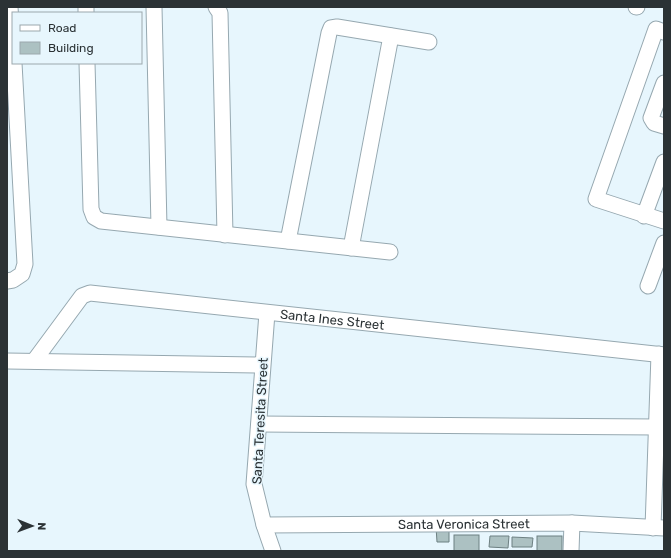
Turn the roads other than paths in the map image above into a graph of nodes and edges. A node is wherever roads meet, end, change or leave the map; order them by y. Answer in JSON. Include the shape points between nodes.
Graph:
{"nodes":[{"id":1,"x":10,"y":7,"type":"edge"},
{"id":2,"x":154,"y":7,"type":"edge"},
{"id":3,"x":216,"y":7,"type":"edge"},
{"id":4,"x":664,"y":32,"type":"edge"},
{"id":5,"x":391,"y":36,"type":"junction"},
{"id":6,"x":12,"y":38,"type":"edge"},
{"id":7,"x":429,"y":42,"type":"dead end"},
{"id":8,"x":14,"y":64,"type":"edge"},
{"id":9,"x":87,"y":64,"type":"edge"},
{"id":10,"x":664,"y":83,"type":"edge"},
{"id":11,"x":664,"y":126,"type":"edge"},
{"id":12,"x":664,"y":162,"type":"edge"},
{"id":13,"x":644,"y":216,"type":"junction"},
{"id":14,"x":664,"y":221,"type":"edge"},
{"id":15,"x":159,"y":227,"type":"junction"},
{"id":16,"x":225,"y":235,"type":"junction"},
{"id":17,"x":288,"y":241,"type":"junction"},
{"id":18,"x":664,"y":243,"type":"edge"},
{"id":19,"x":351,"y":248,"type":"junction"},
{"id":20,"x":390,"y":252,"type":"dead end"},
{"id":21,"x":7,"y":281,"type":"edge"},
{"id":22,"x":648,"y":286,"type":"dead end"},
{"id":23,"x":267,"y":313,"type":"junction"},
{"id":24,"x":662,"y":355,"type":"edge"},
{"id":25,"x":7,"y":361,"type":"edge"},
{"id":26,"x":34,"y":361,"type":"junction"},
{"id":27,"x":262,"y":365,"type":"junction"},
{"id":28,"x":259,"y":424,"type":"junction"},
{"id":29,"x":657,"y":427,"type":"junction"},
{"id":30,"x":572,"y":523,"type":"junction"},
{"id":31,"x":264,"y":526,"type":"junction"},
{"id":32,"x":658,"y":528,"type":"edge"},
{"id":33,"x":273,"y":551,"type":"edge"},
{"id":34,"x":572,"y":551,"type":"edge"}],
"edges":[{"from":1,"to":6,"type":"street"},
{"from":2,"to":15,"type":"street"},
{"from":3,"to":16,"type":"street","via":[[220,13]]},
{"from":4,"to":13,"type":"street","via":[[656,29],[596,199]]},
{"from":5,"to":7,"type":"street"},
{"from":5,"to":17,"type":"street","via":[[331,28]]},
{"from":5,"to":19,"type":"street"},
{"from":8,"to":21,"type":"street","via":[[25,264],[22,274]]},
{"from":9,"to":15,"type":"street","via":[[91,209],[94,217],[101,221]]},
{"from":10,"to":11,"type":"street","via":[[652,118],[654,123]]},
{"from":12,"to":13,"type":"street"},
{"from":13,"to":14,"type":"street"},
{"from":15,"to":16,"type":"street"},
{"from":16,"to":17,"type":"street"},
{"from":17,"to":19,"type":"street"},
{"from":18,"to":22,"type":"street"},
{"from":19,"to":20,"type":"street"},
{"from":23,"to":24,"type":"street","name":"Santa Ines Street"},
{"from":23,"to":26,"type":"street","name":"Santa Ines Street","via":[[90,293],[82,296]]},
{"from":23,"to":27,"type":"street","name":"Santa Teresita Street"},
{"from":24,"to":29,"type":"street"},
{"from":25,"to":26,"type":"street"},
{"from":26,"to":27,"type":"street"},
{"from":27,"to":28,"type":"street","name":"Santa Teresita Street"},
{"from":28,"to":29,"type":"street"},
{"from":28,"to":31,"type":"street","name":"Santa Teresita Street","via":[[254,484]]},
{"from":29,"to":32,"type":"street"},
{"from":30,"to":31,"type":"street","name":"Santa Veronica Street"},
{"from":30,"to":32,"type":"street","name":"Santa Veronica Street"},
{"from":30,"to":34,"type":"street"},
{"from":31,"to":33,"type":"street","name":"Santa Teresita Street"}]}
